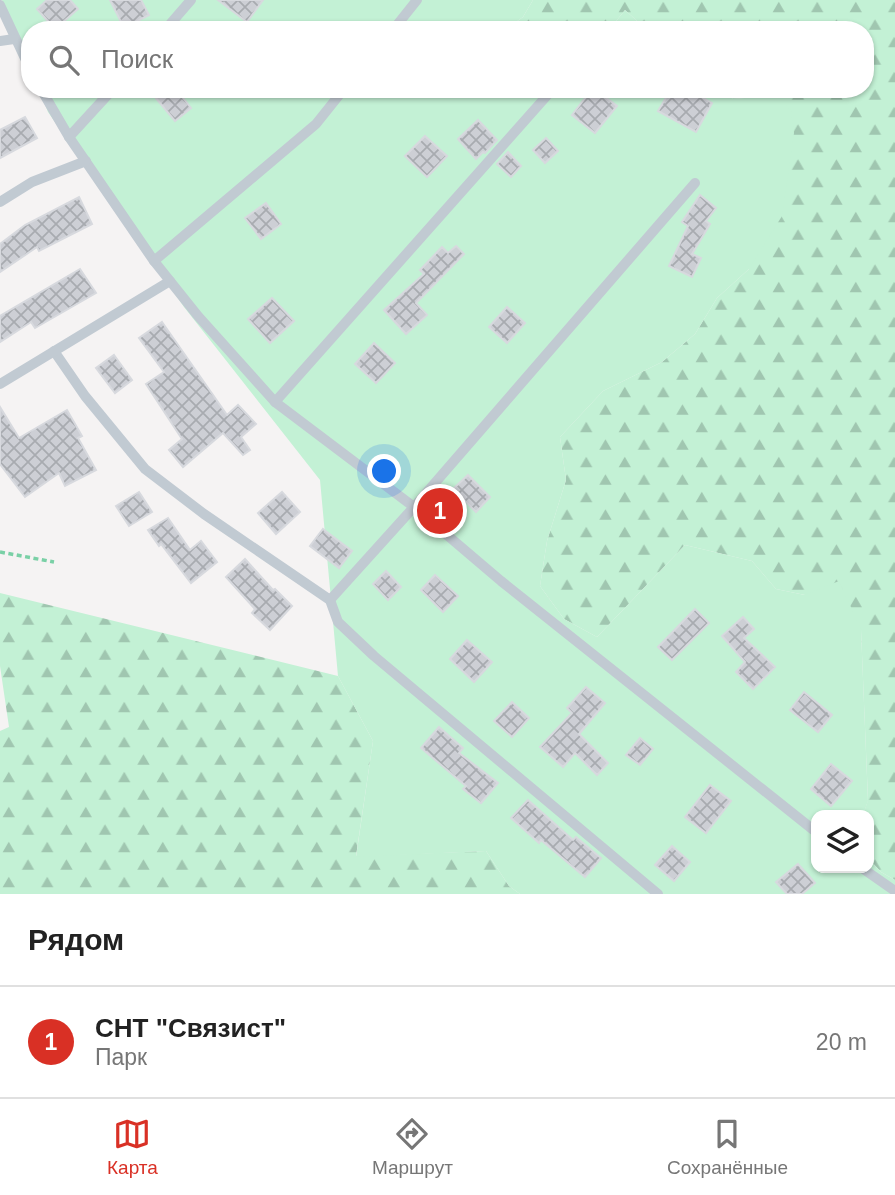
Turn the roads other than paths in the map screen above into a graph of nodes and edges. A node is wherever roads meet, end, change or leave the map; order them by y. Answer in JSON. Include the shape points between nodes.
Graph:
{"nodes":[{"id":1,"x":191,"y":0,"type":"edge"},
{"id":2,"x":417,"y":0,"type":"edge"},
{"id":3,"x":0,"y":5,"type":"edge"},
{"id":4,"x":172,"y":21,"type":"edge"},
{"id":5,"x":400,"y":21,"type":"edge"},
{"id":6,"x":14,"y":39,"type":"junction"},
{"id":7,"x":0,"y":41,"type":"edge"},
{"id":8,"x":21,"y":52,"type":"edge"},
{"id":9,"x":46,"y":98,"type":"edge"},
{"id":10,"x":105,"y":98,"type":"edge"},
{"id":11,"x":337,"y":98,"type":"edge"},
{"id":12,"x":545,"y":98,"type":"edge"},
{"id":13,"x":69,"y":137,"type":"junction"},
{"id":14,"x":86,"y":161,"type":"junction"},
{"id":15,"x":695,"y":183,"type":"dead end"},
{"id":16,"x":0,"y":202,"type":"edge"},
{"id":17,"x":154,"y":261,"type":"junction"},
{"id":18,"x":170,"y":281,"type":"junction"},
{"id":19,"x":54,"y":351,"type":"junction"},
{"id":20,"x":0,"y":384,"type":"edge"},
{"id":21,"x":275,"y":402,"type":"junction"},
{"id":22,"x":414,"y":507,"type":"junction"},
{"id":23,"x":330,"y":600,"type":"junction"},
{"id":24,"x":811,"y":828,"type":"edge"},
{"id":25,"x":869,"y":873,"type":"edge"},
{"id":26,"x":895,"y":891,"type":"edge"},
{"id":27,"x":658,"y":894,"type":"edge"}],
"edges":[{"from":1,"to":4,"type":"lane"},
{"from":2,"to":5,"type":"lane"},
{"from":3,"to":6,"type":"lane"},
{"from":6,"to":7,"type":"lane"},
{"from":6,"to":8,"type":"lane"},
{"from":9,"to":13,"type":"lane"},
{"from":10,"to":13,"type":"lane"},
{"from":11,"to":17,"type":"lane","via":[[316,124]]},
{"from":12,"to":21,"type":"lane"},
{"from":13,"to":14,"type":"lane"},
{"from":14,"to":16,"type":"lane","via":[[32,182]]},
{"from":14,"to":17,"type":"lane"},
{"from":15,"to":22,"type":"lane"},
{"from":17,"to":18,"type":"lane"},
{"from":18,"to":19,"type":"lane"},
{"from":18,"to":21,"type":"lane"},
{"from":19,"to":20,"type":"lane"},
{"from":19,"to":23,"type":"lane","via":[[145,469]]},
{"from":21,"to":22,"type":"lane"},
{"from":22,"to":23,"type":"lane"},
{"from":22,"to":24,"type":"lane"},
{"from":23,"to":27,"type":"lane","via":[[338,622],[374,656]]},
{"from":25,"to":26,"type":"lane"}]}
